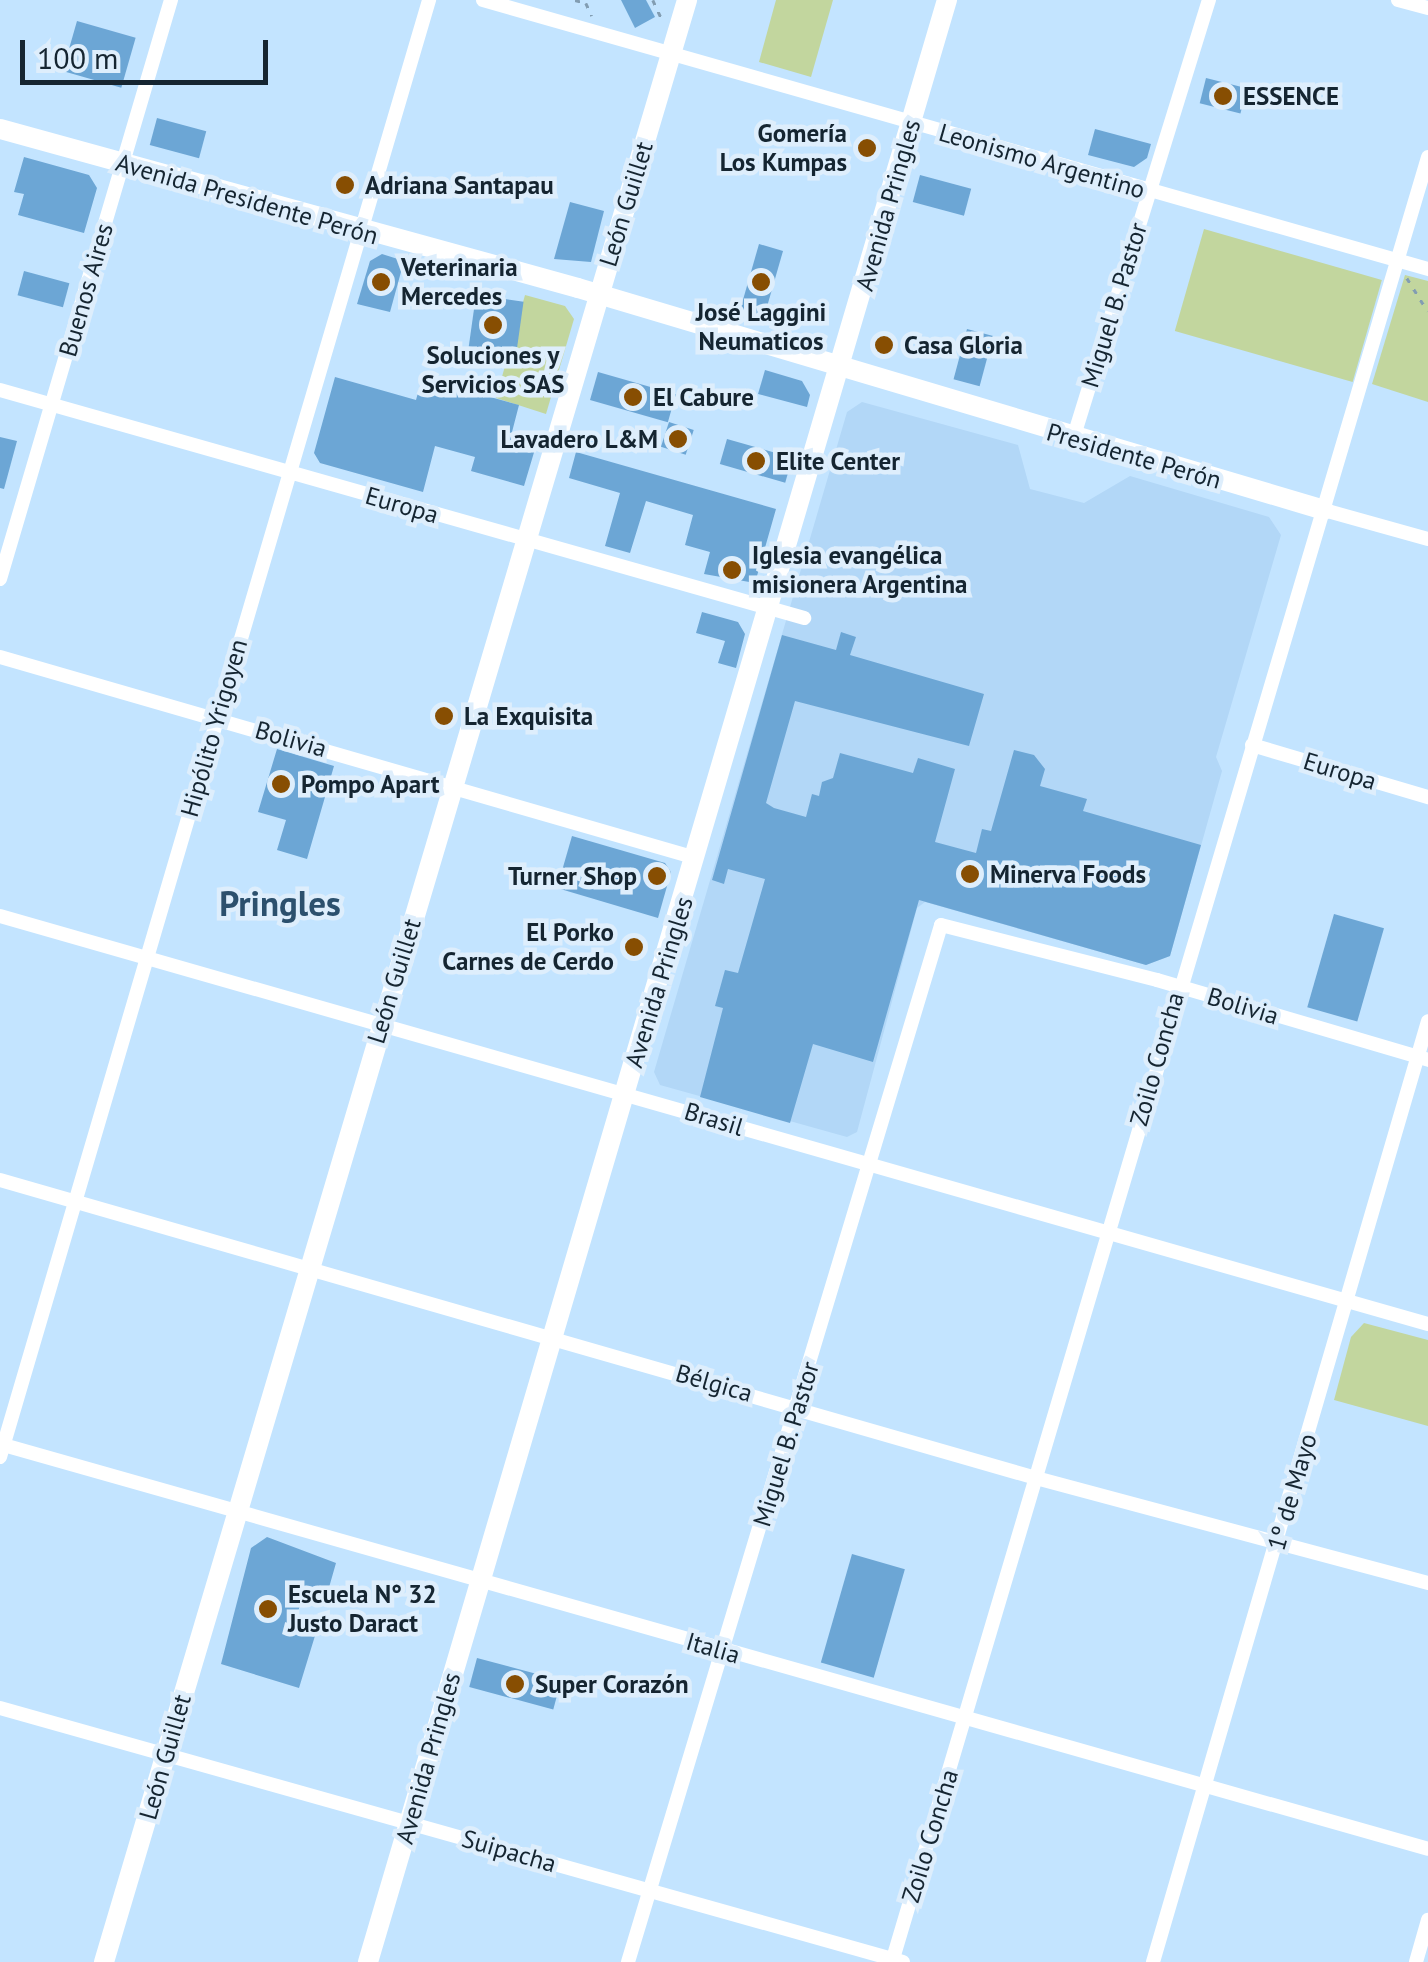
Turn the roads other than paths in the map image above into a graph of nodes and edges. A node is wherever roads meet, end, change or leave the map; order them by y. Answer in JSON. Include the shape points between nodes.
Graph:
{"nodes":[{"id":1,"x":171,"y":0,"type":"edge"},
{"id":2,"x":429,"y":0,"type":"edge"},
{"id":3,"x":483,"y":0,"type":"edge"},
{"id":4,"x":947,"y":0,"type":"edge"},
{"id":5,"x":1209,"y":0,"type":"edge"},
{"id":6,"x":1398,"y":0,"type":"edge"},
{"id":7,"x":678,"y":6,"type":"edge"},
{"id":8,"x":1428,"y":8,"type":"edge"},
{"id":9,"x":671,"y":53,"type":"junction"},
{"id":10,"x":911,"y":124,"type":"junction"},
{"id":11,"x":0,"y":129,"type":"edge"},
{"id":12,"x":1428,"y":157,"type":"edge"},
{"id":13,"x":123,"y":164,"type":"junction"},
{"id":14,"x":1150,"y":192,"type":"junction"},
{"id":15,"x":360,"y":232,"type":"junction"},
{"id":16,"x":1398,"y":260,"type":"junction"},
{"id":17,"x":1428,"y":269,"type":"edge"},
{"id":18,"x":598,"y":294,"type":"junction"},
{"id":19,"x":841,"y":366,"type":"junction"},
{"id":20,"x":0,"y":390,"type":"edge"},
{"id":21,"x":52,"y":405,"type":"junction"},
{"id":22,"x":1073,"y":439,"type":"junction"},
{"id":23,"x":290,"y":473,"type":"junction"},
{"id":24,"x":1324,"y":510,"type":"junction"},
{"id":25,"x":527,"y":540,"type":"junction"},
{"id":26,"x":1428,"y":540,"type":"edge"},
{"id":27,"x":0,"y":579,"type":"edge"},
{"id":28,"x":770,"y":609,"type":"junction"},
{"id":29,"x":804,"y":618,"type":"dead end"},
{"id":30,"x":0,"y":657,"type":"edge"},
{"id":31,"x":217,"y":718,"type":"junction"},
{"id":32,"x":1252,"y":745,"type":"junction"},
{"id":33,"x":454,"y":785,"type":"junction"},
{"id":34,"x":1428,"y":798,"type":"edge"},
{"id":35,"x":696,"y":858,"type":"junction"},
{"id":36,"x":0,"y":916,"type":"edge"},
{"id":37,"x":941,"y":926,"type":"joint"},
{"id":38,"x":146,"y":960,"type":"junction"},
{"id":39,"x":1178,"y":986,"type":"junction"},
{"id":40,"x":1428,"y":1021,"type":"edge"},
{"id":41,"x":380,"y":1024,"type":"junction"},
{"id":42,"x":1422,"y":1058,"type":"edge"},
{"id":43,"x":626,"y":1093,"type":"junction"},
{"id":44,"x":866,"y":1164,"type":"junction"},
{"id":45,"x":0,"y":1180,"type":"edge"},
{"id":46,"x":75,"y":1201,"type":"junction"},
{"id":47,"x":1108,"y":1234,"type":"junction"},
{"id":48,"x":308,"y":1266,"type":"junction"},
{"id":49,"x":1347,"y":1302,"type":"junction"},
{"id":50,"x":1428,"y":1324,"type":"edge"},
{"id":51,"x":554,"y":1336,"type":"junction"},
{"id":52,"x":797,"y":1408,"type":"junction"},
{"id":53,"x":1,"y":1449,"type":"edge"},
{"id":54,"x":1036,"y":1478,"type":"junction"},
{"id":55,"x":236,"y":1513,"type":"junction"},
{"id":56,"x":1276,"y":1545,"type":"junction"},
{"id":57,"x":480,"y":1581,"type":"junction"},
{"id":58,"x":1428,"y":1583,"type":"edge"},
{"id":59,"x":722,"y":1651,"type":"junction"},
{"id":60,"x":0,"y":1708,"type":"edge"},
{"id":61,"x":964,"y":1721,"type":"junction"},
{"id":62,"x":166,"y":1754,"type":"junction"},
{"id":63,"x":1205,"y":1787,"type":"junction"},
{"id":64,"x":410,"y":1822,"type":"junction"},
{"id":65,"x":1428,"y":1849,"type":"edge"},
{"id":66,"x":649,"y":1890,"type":"junction"},
{"id":67,"x":1428,"y":1920,"type":"edge"},
{"id":68,"x":896,"y":1961,"type":"edge"},
{"id":69,"x":104,"y":1962,"type":"edge"},
{"id":70,"x":368,"y":1962,"type":"edge"},
{"id":71,"x":628,"y":1962,"type":"edge"},
{"id":72,"x":1153,"y":1962,"type":"edge"},
{"id":73,"x":1416,"y":1962,"type":"edge"}],
"edges":[{"from":1,"to":13,"type":"street","name":"Buenos Aires"},
{"from":2,"to":15,"type":"street","name":"Hipólito Yrigoyen"},
{"from":3,"to":9,"type":"street","name":"Leonismo Argentino"},
{"from":4,"to":10,"type":"main road","name":"Avenida Pringles"},
{"from":5,"to":14,"type":"street","name":"Miguel B. Pastor"},
{"from":6,"to":8,"type":"street"},
{"from":7,"to":9,"type":"main road","name":"León Guillet"},
{"from":9,"to":10,"type":"street","name":"Leonismo Argentino"},
{"from":9,"to":18,"type":"main road","name":"León Guillet"},
{"from":10,"to":14,"type":"street","name":"Leonismo Argentino"},
{"from":10,"to":19,"type":"main road","name":"Avenida Pringles"},
{"from":11,"to":13,"type":"main road","name":"Avenida Presidente Perón"},
{"from":12,"to":16,"type":"street","name":"Zoilo Concha"},
{"from":13,"to":15,"type":"main road","name":"Avenida Presidente Perón"},
{"from":13,"to":21,"type":"street","name":"Buenos Aires"},
{"from":14,"to":16,"type":"street","name":"Leonismo Argentino"},
{"from":14,"to":22,"type":"street","name":"Miguel B. Pastor"},
{"from":15,"to":18,"type":"main road","name":"Avenida Presidente Perón"},
{"from":15,"to":23,"type":"street","name":"Hipólito Yrigoyen"},
{"from":16,"to":17,"type":"street","name":"Leonismo Argentino"},
{"from":16,"to":24,"type":"street","name":"Zoilo Concha"},
{"from":18,"to":19,"type":"main road","name":"Avenida Presidente Perón"},
{"from":18,"to":25,"type":"main road","name":"León Guillet"},
{"from":19,"to":22,"type":"main road","name":"Presidente Perón"},
{"from":19,"to":28,"type":"main road","name":"Avenida Pringles"},
{"from":20,"to":21,"type":"street","name":"Europa"},
{"from":21,"to":23,"type":"street","name":"Europa"},
{"from":21,"to":27,"type":"street","name":"Buenos Aires"},
{"from":22,"to":24,"type":"main road","name":"Presidente Perón"},
{"from":23,"to":25,"type":"street","name":"Europa"},
{"from":23,"to":31,"type":"street","name":"Hipólito Yrigoyen"},
{"from":24,"to":26,"type":"street","name":"Presidente Perón"},
{"from":24,"to":32,"type":"street","name":"Zoilo Concha"},
{"from":25,"to":28,"type":"street","name":"Europa"},
{"from":25,"to":33,"type":"main road","name":"León Guillet"},
{"from":28,"to":29,"type":"street","name":"Europa"},
{"from":28,"to":35,"type":"main road","name":"Avenida Pringles"},
{"from":30,"to":31,"type":"street","name":"Bolivia"},
{"from":31,"to":33,"type":"street","name":"Bolivia"},
{"from":31,"to":38,"type":"street","name":"Hipólito Yrigoyen"},
{"from":32,"to":34,"type":"street","name":"Europa"},
{"from":32,"to":39,"type":"street","name":"Zoilo Concha"},
{"from":33,"to":35,"type":"street","name":"Bolivia"},
{"from":33,"to":41,"type":"main road","name":"León Guillet"},
{"from":35,"to":43,"type":"main road","name":"Avenida Pringles"},
{"from":36,"to":38,"type":"street","name":"Brasil"},
{"from":37,"to":39,"type":"street","name":"Bolivia"},
{"from":37,"to":44,"type":"street","name":"Miguel B. Pastor"},
{"from":38,"to":41,"type":"street","name":"Brasil"},
{"from":38,"to":46,"type":"street","name":"Hipólito Yrigoyen"},
{"from":39,"to":42,"type":"street","name":"Bolivia"},
{"from":39,"to":47,"type":"street","name":"Zoilo Concha"},
{"from":40,"to":42,"type":"street","name":"1º de Mayo"},
{"from":41,"to":43,"type":"street","name":"Brasil"},
{"from":41,"to":48,"type":"main road","name":"León Guillet"},
{"from":42,"to":49,"type":"street","name":"1º de Mayo"},
{"from":43,"to":44,"type":"street","name":"Brasil"},
{"from":43,"to":51,"type":"main road","name":"Avenida Pringles"},
{"from":44,"to":47,"type":"street","name":"Brasil"},
{"from":44,"to":52,"type":"street","name":"Miguel B. Pastor"},
{"from":45,"to":46,"type":"street","name":"Bélgica"},
{"from":46,"to":48,"type":"street","name":"Bélgica"},
{"from":46,"to":53,"type":"street","name":"Hipólito Yrigoyen"},
{"from":47,"to":49,"type":"street","name":"Brasil"},
{"from":47,"to":54,"type":"street","name":"Zoilo Concha"},
{"from":48,"to":51,"type":"street","name":"Bélgica"},
{"from":48,"to":55,"type":"main road","name":"León Guillet"},
{"from":49,"to":50,"type":"street","name":"Brasil"},
{"from":49,"to":56,"type":"street","name":"1º de Mayo"},
{"from":51,"to":52,"type":"street","name":"Bélgica"},
{"from":51,"to":57,"type":"main road","name":"Avenida Pringles"},
{"from":52,"to":54,"type":"street","name":"Bélgica"},
{"from":52,"to":59,"type":"street","name":"Miguel B. Pastor"},
{"from":53,"to":55,"type":"street","name":"Italia"},
{"from":54,"to":56,"type":"street","name":"Bélgica"},
{"from":54,"to":61,"type":"street","name":"Zoilo Concha"},
{"from":55,"to":57,"type":"street","name":"Italia"},
{"from":55,"to":62,"type":"main road","name":"León Guillet"},
{"from":56,"to":58,"type":"street","name":"Bélgica"},
{"from":56,"to":63,"type":"street","name":"1º de Mayo"},
{"from":57,"to":59,"type":"street","name":"Italia"},
{"from":57,"to":64,"type":"main road","name":"Avenida Pringles"},
{"from":59,"to":61,"type":"street","name":"Italia"},
{"from":59,"to":66,"type":"street","name":"Miguel B. Pastor"},
{"from":60,"to":62,"type":"street","name":"Suipacha"},
{"from":61,"to":63,"type":"street","name":"Italia"},
{"from":61,"to":68,"type":"street","name":"Zoilo Concha"},
{"from":62,"to":64,"type":"street","name":"Suipacha"},
{"from":62,"to":69,"type":"main road","name":"León Guillet"},
{"from":63,"to":65,"type":"street","name":"Italia"},
{"from":63,"to":72,"type":"street","name":"1º de Mayo"},
{"from":64,"to":66,"type":"street","name":"Suipacha"},
{"from":64,"to":70,"type":"main road","name":"Avenida Pringles"},
{"from":66,"to":68,"type":"street","name":"Suipacha"},
{"from":66,"to":71,"type":"street","name":"Miguel B. Pastor"},
{"from":67,"to":73,"type":"street"}]}
